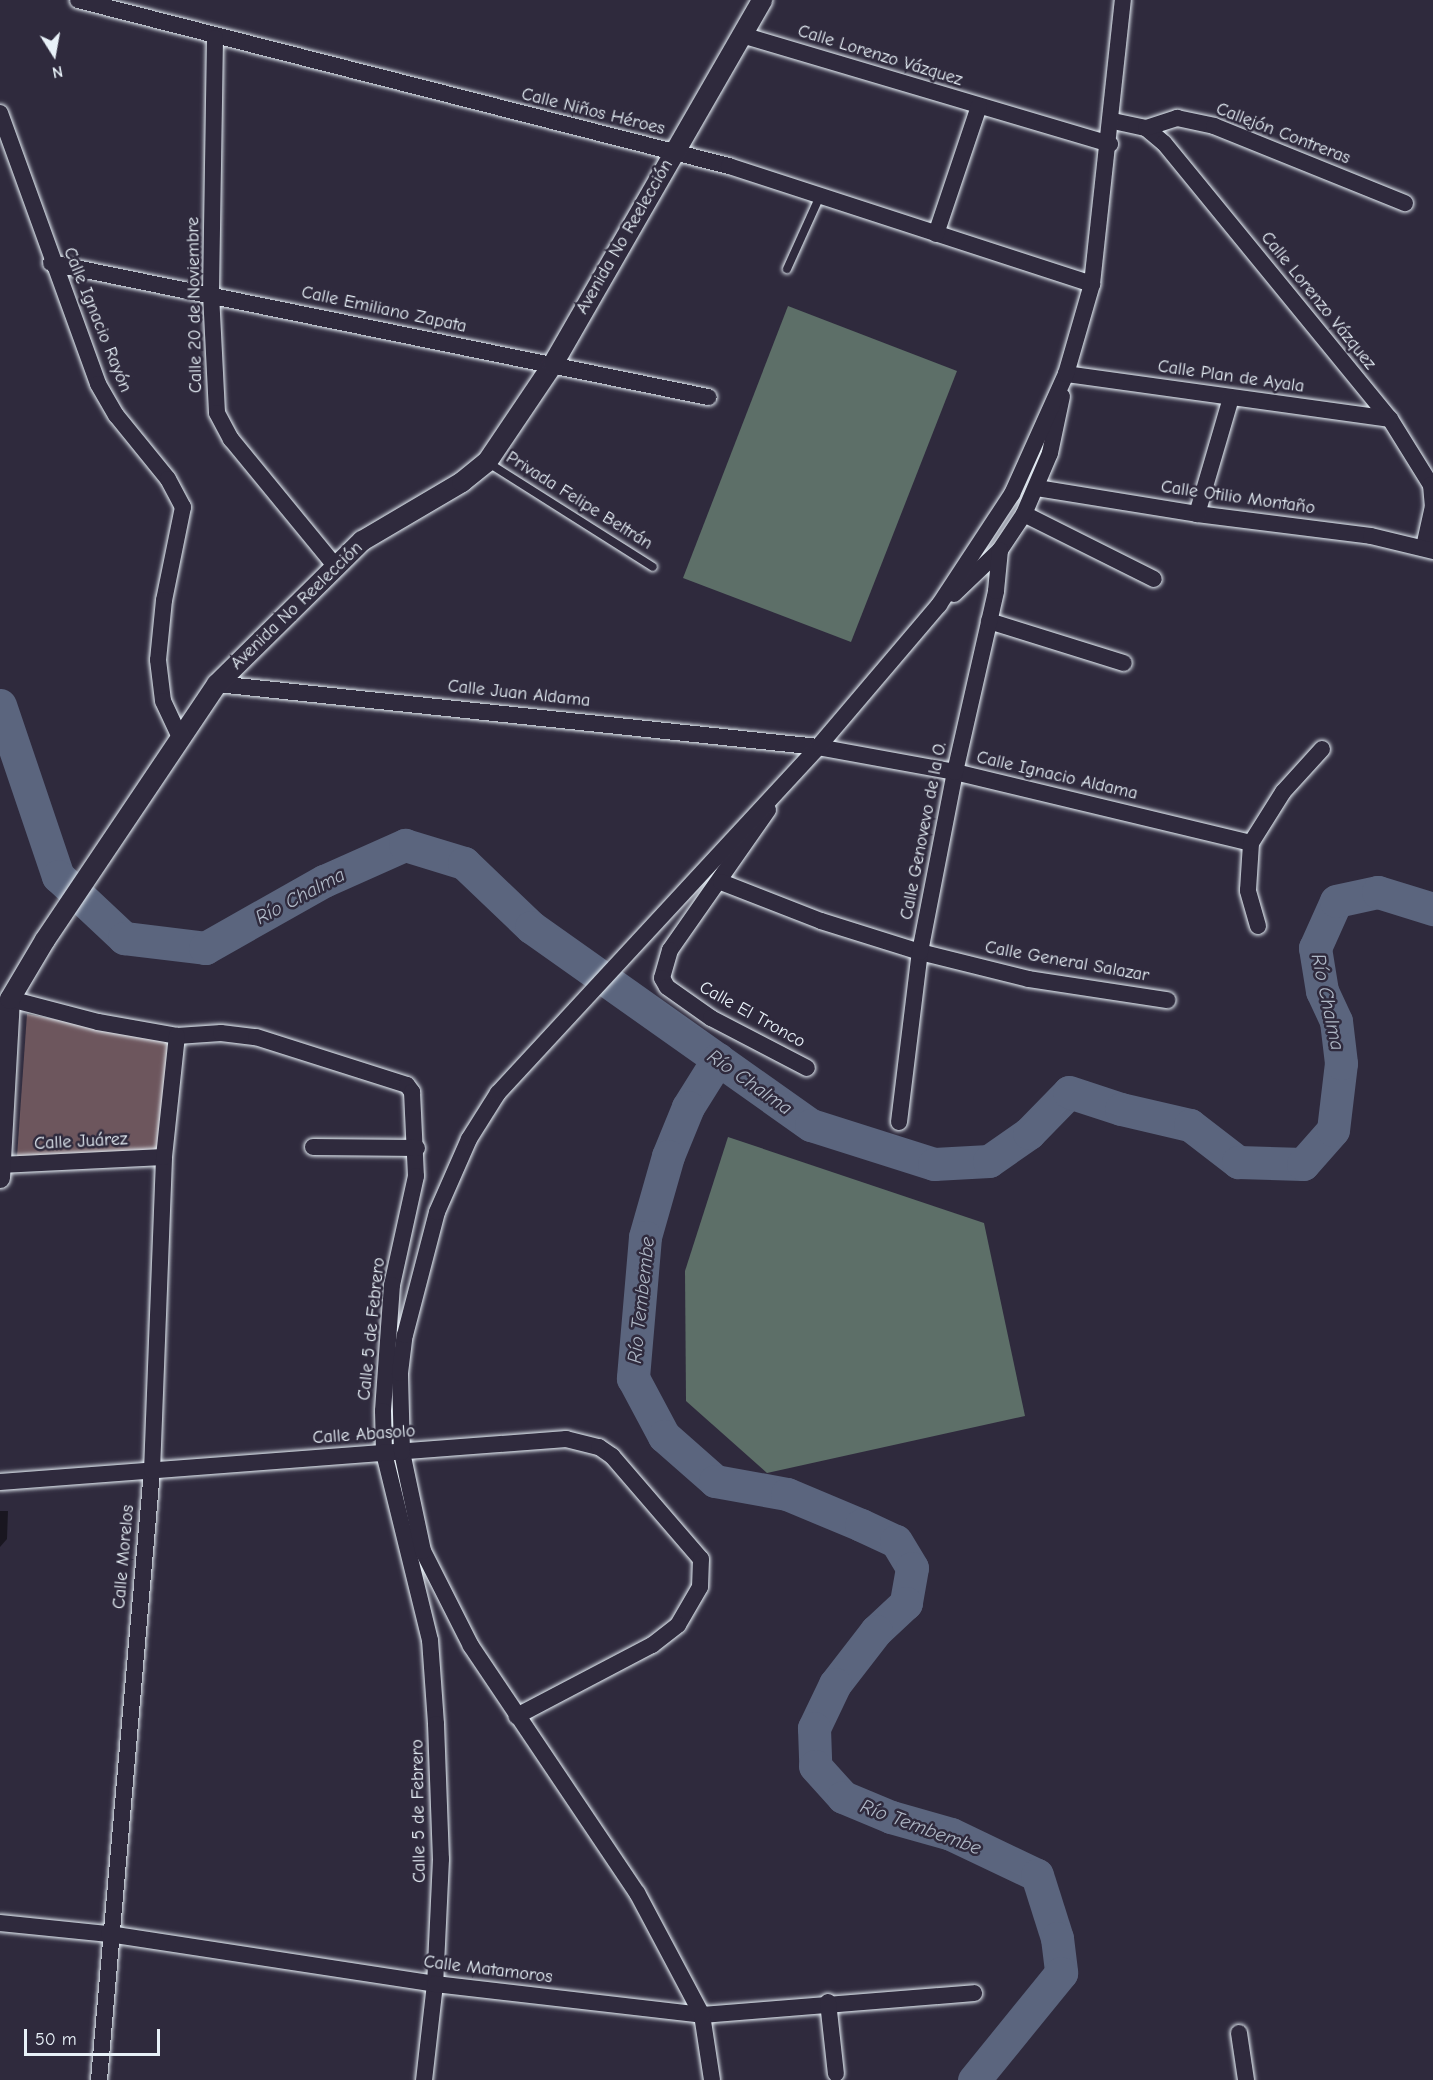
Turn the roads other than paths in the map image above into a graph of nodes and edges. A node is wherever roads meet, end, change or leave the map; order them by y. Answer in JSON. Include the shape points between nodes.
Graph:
{"nodes":[{"id":1,"x":78,"y":0,"type":"edge"},
{"id":2,"x":762,"y":0,"type":"edge"},
{"id":3,"x":1123,"y":0,"type":"edge"},
{"id":4,"x":742,"y":35,"type":"junction"},
{"id":5,"x":215,"y":38,"type":"junction"},
{"id":6,"x":979,"y":106,"type":"junction"},
{"id":7,"x":0,"y":113,"type":"edge"},
{"id":8,"x":1113,"y":121,"type":"junction"},
{"id":9,"x":1146,"y":128,"type":"junction"},
{"id":10,"x":1110,"y":144,"type":"junction"},
{"id":11,"x":674,"y":153,"type":"junction"},
{"id":12,"x":819,"y":198,"type":"junction"},
{"id":13,"x":1405,"y":203,"type":"dead end"},
{"id":14,"x":936,"y":234,"type":"junction"},
{"id":15,"x":51,"y":263,"type":"junction"},
{"id":16,"x":787,"y":269,"type":"dead end"},
{"id":17,"x":1092,"y":284,"type":"junction"},
{"id":18,"x":211,"y":294,"type":"junction"},
{"id":19,"x":553,"y":364,"type":"junction"},
{"id":20,"x":1064,"y":378,"type":"junction"},
{"id":21,"x":708,"y":397,"type":"dead end"},
{"id":22,"x":1231,"y":398,"type":"junction"},
{"id":23,"x":1390,"y":419,"type":"junction"},
{"id":24,"x":487,"y":462,"type":"junction"},
{"id":25,"x":1037,"y":488,"type":"junction"},
{"id":26,"x":1024,"y":514,"type":"junction"},
{"id":27,"x":1197,"y":514,"type":"junction"},
{"id":28,"x":1429,"y":549,"type":"edge"},
{"id":29,"x":1000,"y":550,"type":"junction"},
{"id":30,"x":336,"y":567,"type":"junction"},
{"id":31,"x":652,"y":567,"type":"dead end"},
{"id":32,"x":1154,"y":579,"type":"dead end"},
{"id":33,"x":939,"y":605,"type":"junction"},
{"id":34,"x":989,"y":621,"type":"junction"},
{"id":35,"x":1124,"y":663,"type":"dead end"},
{"id":36,"x":217,"y":684,"type":"junction"},
{"id":37,"x":179,"y":735,"type":"junction"},
{"id":38,"x":818,"y":747,"type":"junction"},
{"id":39,"x":1322,"y":750,"type":"dead end"},
{"id":40,"x":955,"y":772,"type":"junction"},
{"id":41,"x":790,"y":777,"type":"junction"},
{"id":42,"x":1251,"y":843,"type":"junction"},
{"id":43,"x":721,"y":882,"type":"junction"},
{"id":44,"x":1258,"y":926,"type":"dead end"},
{"id":45,"x":920,"y":952,"type":"junction"},
{"id":46,"x":5,"y":992,"type":"edge"},
{"id":47,"x":1167,"y":1000,"type":"dead end"},
{"id":48,"x":177,"y":1036,"type":"junction"},
{"id":49,"x":807,"y":1068,"type":"dead end"},
{"id":50,"x":899,"y":1122,"type":"dead end"},
{"id":51,"x":313,"y":1147,"type":"dead end"},
{"id":52,"x":417,"y":1148,"type":"junction"},
{"id":53,"x":164,"y":1157,"type":"junction"},
{"id":54,"x":1,"y":1169,"type":"edge"},
{"id":55,"x":402,"y":1452,"type":"junction"},
{"id":56,"x":384,"y":1453,"type":"junction"},
{"id":57,"x":152,"y":1471,"type":"junction"},
{"id":58,"x":0,"y":1482,"type":"edge"},
{"id":59,"x":415,"y":1552,"type":"junction"},
{"id":60,"x":517,"y":1716,"type":"junction"},
{"id":61,"x":0,"y":1923,"type":"edge"},
{"id":62,"x":109,"y":1934,"type":"junction"},
{"id":63,"x":435,"y":1984,"type":"junction"},
{"id":64,"x":974,"y":1993,"type":"dead end"},
{"id":65,"x":828,"y":2002,"type":"junction"},
{"id":66,"x":702,"y":2015,"type":"junction"},
{"id":67,"x":1239,"y":2033,"type":"dead end"},
{"id":68,"x":836,"y":2074,"type":"dead end"},
{"id":69,"x":99,"y":2080,"type":"edge"},
{"id":70,"x":424,"y":2080,"type":"edge"},
{"id":71,"x":712,"y":2080,"type":"edge"},
{"id":72,"x":1246,"y":2080,"type":"edge"}],
"edges":[{"from":1,"to":5,"type":"street","name":"Calle Niños Héroes"},
{"from":2,"to":4,"type":"street","name":"Avenida No Reelección"},
{"from":3,"to":8,"type":"street"},
{"from":4,"to":6,"type":"street","name":"Calle Lorenzo Vázquez"},
{"from":4,"to":11,"type":"street","name":"Avenida No Reelección"},
{"from":5,"to":11,"type":"street","name":"Calle Niños Héroes"},
{"from":5,"to":18,"type":"street","name":"Calle 20 de Noviembre"},
{"from":6,"to":10,"type":"street","name":"Calle Lorenzo Vázquez"},
{"from":6,"to":14,"type":"street"},
{"from":7,"to":15,"type":"street","name":"Calle Ignacio Rayón"},
{"from":8,"to":9,"type":"street"},
{"from":8,"to":10,"type":"street"},
{"from":9,"to":13,"type":"street","name":"Callejón Contreras","via":[[1177,118],[1214,126]]},
{"from":9,"to":23,"type":"street","name":"Calle Lorenzo Vázquez","via":[[1164,143]]},
{"from":10,"to":17,"type":"street"},
{"from":11,"to":12,"type":"street","name":"Calle Niños Héroes","via":[[729,166]]},
{"from":11,"to":19,"type":"street","name":"Avenida No Reelección"},
{"from":12,"to":14,"type":"street","name":"Calle Niños Héroes"},
{"from":12,"to":16,"type":"lane"},
{"from":14,"to":17,"type":"street","name":"Calle Niños Héroes"},
{"from":15,"to":18,"type":"street","name":"Calle Emiliano Zapata"},
{"from":15,"to":37,"type":"street","name":"Calle Ignacio Rayón","via":[[98,384],[116,415],[168,478],[183,507],[164,600],[158,660],[163,701]]},
{"from":17,"to":20,"type":"street"},
{"from":18,"to":19,"type":"street","name":"Calle Emiliano Zapata"},
{"from":18,"to":30,"type":"street","name":"Calle 20 de Noviembre","via":[[215,397],[221,423]]},
{"from":19,"to":21,"type":"street","name":"Calle Emiliano Zapata"},
{"from":19,"to":24,"type":"street","name":"Avenida No Reelección"},
{"from":20,"to":22,"type":"street","name":"Calle Plan de Ayala"},
{"from":20,"to":25,"type":"street","via":[[1059,425]]},
{"from":20,"to":33,"type":"street","via":[[1012,494]]},
{"from":22,"to":23,"type":"street","name":"Calle Plan de Ayala"},
{"from":22,"to":27,"type":"street"},
{"from":23,"to":28,"type":"street","name":"Calle Lorenzo Vázquez","via":[[1431,485]]},
{"from":24,"to":30,"type":"street","name":"Avenida No Reelección","via":[[462,482],[362,541]]},
{"from":24,"to":31,"type":"lane","name":"Privada Felipe Beltrán"},
{"from":25,"to":26,"type":"street"},
{"from":25,"to":27,"type":"street","name":"Calle Otilio Montaño"},
{"from":26,"to":29,"type":"street"},
{"from":26,"to":32,"type":"street"},
{"from":27,"to":28,"type":"street","name":"Calle Otilio Montaño","via":[[1371,536]]},
{"from":29,"to":33,"type":"street"},
{"from":29,"to":34,"type":"street","name":"Calle Genovevo de la O."},
{"from":30,"to":36,"type":"street","name":"Avenida No Reelección"},
{"from":33,"to":38,"type":"street"},
{"from":34,"to":35,"type":"street"},
{"from":34,"to":40,"type":"street","name":"Calle Genovevo de la O."},
{"from":36,"to":37,"type":"street","name":"Avenida No Reelección"},
{"from":36,"to":38,"type":"street","name":"Calle Juan Aldama"},
{"from":37,"to":46,"type":"street","name":"Avenida No Reelección","via":[[45,940]]},
{"from":38,"to":40,"type":"street","name":"Calle Ignacio Aldama"},
{"from":38,"to":41,"type":"street"},
{"from":39,"to":42,"type":"street","via":[[1283,792]]},
{"from":40,"to":42,"type":"street","name":"Calle Ignacio Aldama"},
{"from":40,"to":45,"type":"street","name":"Calle Genovevo de la O."},
{"from":41,"to":43,"type":"street"},
{"from":41,"to":55,"type":"street","via":[[498,1093],[469,1139],[437,1212],[405,1335],[400,1373]]},
{"from":42,"to":44,"type":"street","via":[[1248,890]]},
{"from":43,"to":45,"type":"street","name":"Calle General Salazar","via":[[821,921]]},
{"from":43,"to":49,"type":"street","name":"Calle El Tronco","via":[[681,933],[663,966],[667,987],[711,1018]]},
{"from":45,"to":47,"type":"street","name":"Calle General Salazar","via":[[1029,979]]},
{"from":45,"to":50,"type":"street","name":"Calle Genovevo de la O."},
{"from":46,"to":48,"type":"street","name":"Calle 5 de Febrero"},
{"from":46,"to":54,"type":"street"},
{"from":48,"to":52,"type":"street","name":"Calle 5 de Febrero","via":[[221,1033],[256,1037],[407,1085],[413,1095]]},
{"from":48,"to":53,"type":"street","name":"Calle Morelos"},
{"from":51,"to":52,"type":"street"},
{"from":52,"to":56,"type":"street","name":"Calle 5 de Febrero","via":[[416,1176],[393,1285]]},
{"from":53,"to":54,"type":"street","name":"Calle Juárez"},
{"from":53,"to":57,"type":"street","name":"Calle Morelos"},
{"from":55,"to":56,"type":"street","name":"Calle Abasolo"},
{"from":55,"to":59,"type":"street"},
{"from":55,"to":60,"type":"street","name":"Calle Abasolo","via":[[566,1439],[586,1442],[612,1456],[701,1559],[700,1587],[678,1625],[652,1645]]},
{"from":56,"to":57,"type":"street","name":"Calle Abasolo"},
{"from":56,"to":59,"type":"street","name":"Calle 5 de Febrero"},
{"from":57,"to":58,"type":"street","name":"Calle Abasolo"},
{"from":57,"to":62,"type":"street","name":"Calle Morelos"},
{"from":59,"to":60,"type":"street"},
{"from":59,"to":63,"type":"street","name":"Calle 5 de Febrero","via":[[430,1640],[436,1724],[441,1859]]},
{"from":60,"to":66,"type":"street","via":[[637,1893]]},
{"from":61,"to":62,"type":"street","name":"Calle Matamoros"},
{"from":62,"to":63,"type":"street","name":"Calle Matamoros"},
{"from":62,"to":69,"type":"street","name":"Calle Morelos"},
{"from":63,"to":66,"type":"street","name":"Calle Matamoros"},
{"from":63,"to":70,"type":"street","name":"Calle 5 de Febrero"},
{"from":64,"to":65,"type":"street","name":"Calle Matamoros"},
{"from":65,"to":66,"type":"street","name":"Calle Matamoros"},
{"from":65,"to":68,"type":"street"},
{"from":66,"to":71,"type":"street"},
{"from":67,"to":72,"type":"street"}]}
